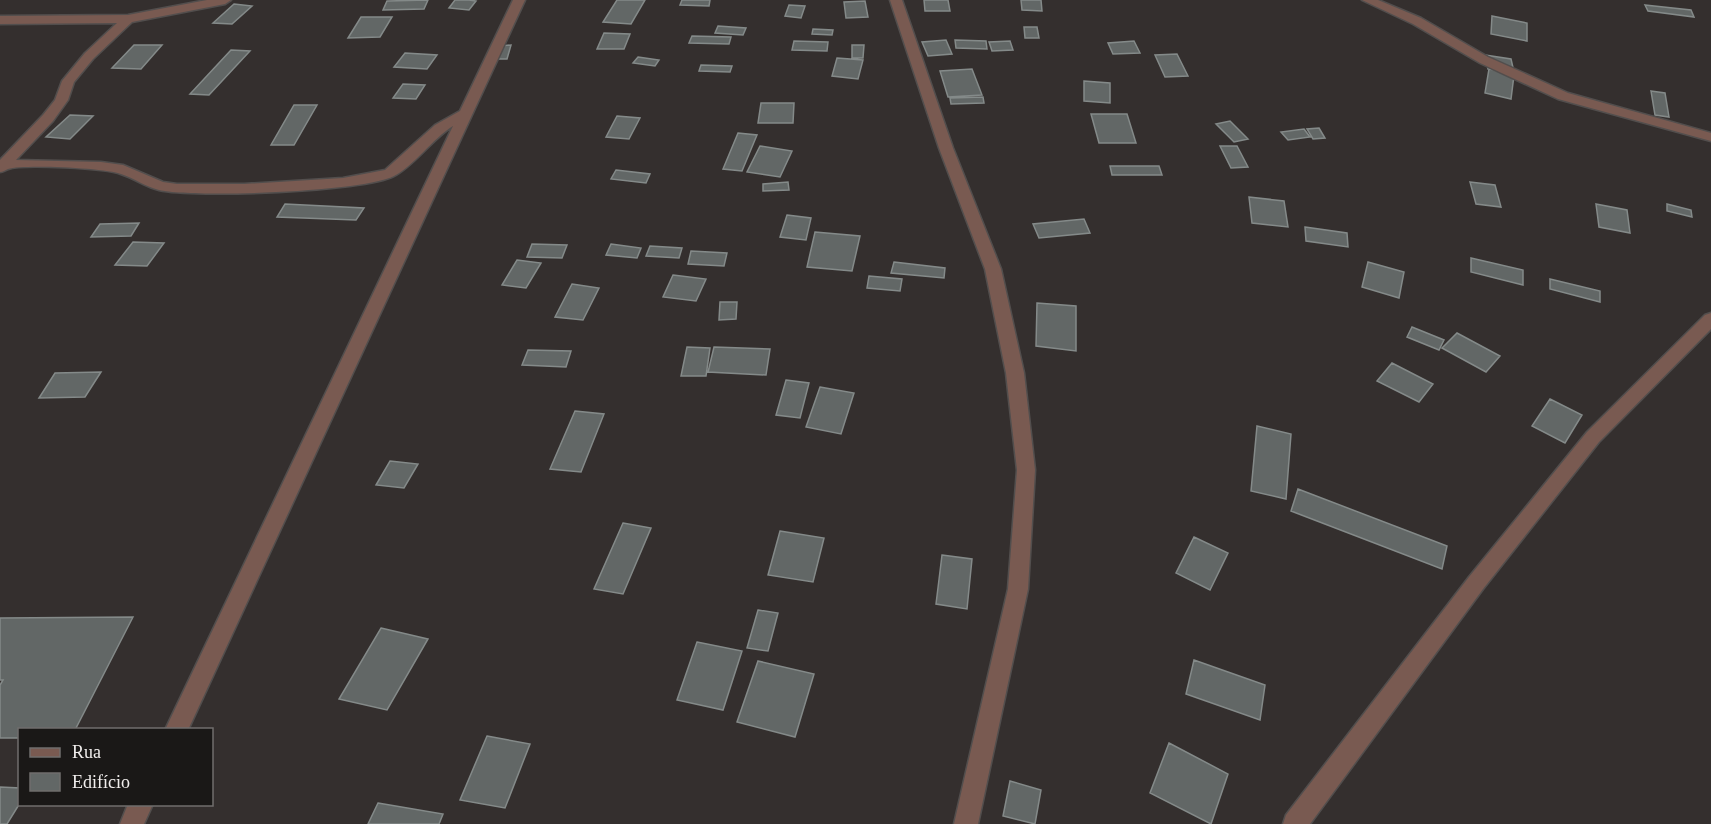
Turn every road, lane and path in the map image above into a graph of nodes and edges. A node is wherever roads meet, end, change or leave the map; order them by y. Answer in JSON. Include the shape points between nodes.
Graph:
{"nodes":[{"id":1,"x":225,"y":0,"type":"edge"},
{"id":2,"x":519,"y":0,"type":"edge"},
{"id":3,"x":896,"y":0,"type":"edge"},
{"id":4,"x":1368,"y":0,"type":"edge"},
{"id":5,"x":128,"y":19,"type":"junction"},
{"id":6,"x":0,"y":20,"type":"edge"},
{"id":7,"x":466,"y":113,"type":"junction"},
{"id":8,"x":1711,"y":137,"type":"edge"},
{"id":9,"x":1,"y":166,"type":"edge"},
{"id":10,"x":1711,"y":319,"type":"edge"},
{"id":11,"x":176,"y":728,"type":"edge"},
{"id":12,"x":140,"y":806,"type":"edge"},
{"id":13,"x":132,"y":824,"type":"edge"},
{"id":14,"x":966,"y":824,"type":"edge"},
{"id":15,"x":1295,"y":824,"type":"edge"}],
"edges":[{"from":1,"to":5,"type":"street"},
{"from":2,"to":7,"type":"street"},
{"from":3,"to":14,"type":"street","via":[[938,126],[993,268],[1015,374],[1026,470],[1018,589]]},
{"from":4,"to":8,"type":"street","via":[[1563,96]]},
{"from":5,"to":6,"type":"street"},
{"from":5,"to":9,"type":"street","via":[[83,62],[48,118]]},
{"from":7,"to":9,"type":"street","via":[[440,129],[390,172],[343,182],[177,188],[160,186],[123,169],[101,166]]},
{"from":7,"to":11,"type":"street"},
{"from":10,"to":15,"type":"street","via":[[1593,437],[1476,583]]},
{"from":12,"to":13,"type":"street"}]}
